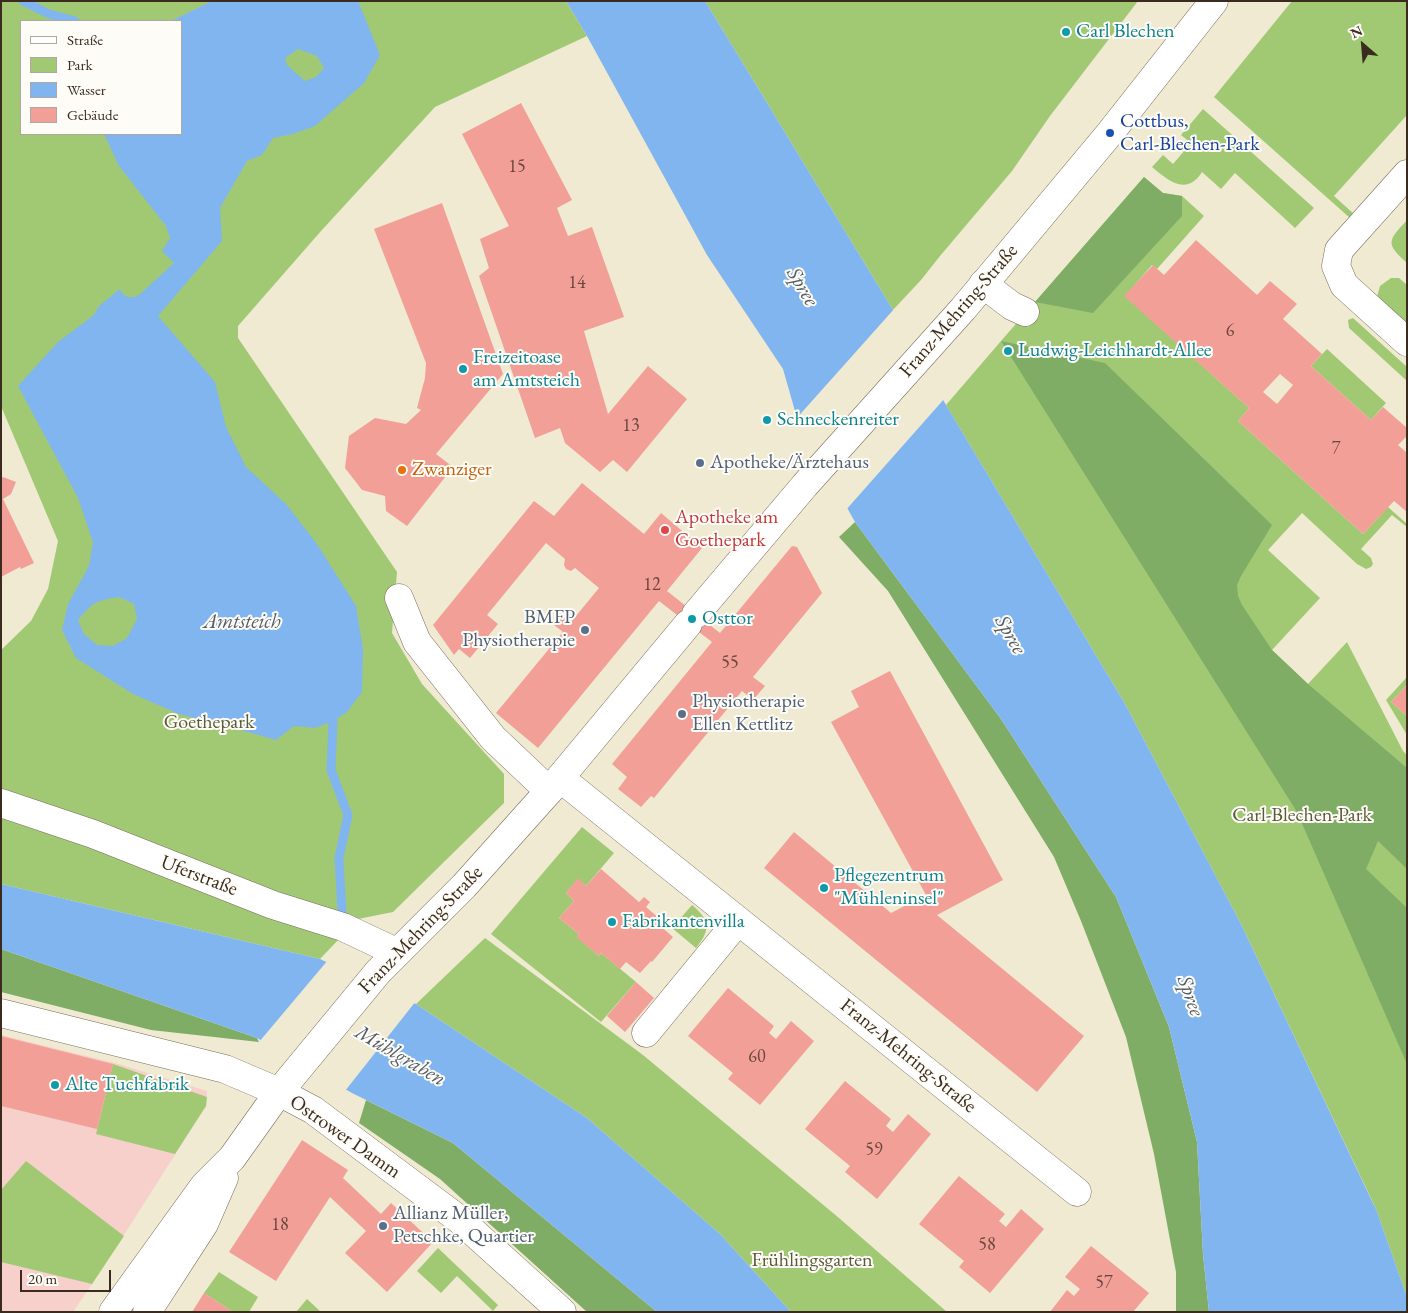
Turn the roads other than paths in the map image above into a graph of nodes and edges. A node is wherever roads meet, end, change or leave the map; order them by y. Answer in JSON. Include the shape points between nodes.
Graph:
{"nodes":[{"id":1,"x":1214,"y":1,"type":"edge"},
{"id":2,"x":1407,"y":174,"type":"edge"},
{"id":3,"x":983,"y":284,"type":"junction"},
{"id":4,"x":1025,"y":312,"type":"dead end"},
{"id":5,"x":1407,"y":342,"type":"edge"},
{"id":6,"x":399,"y":598,"type":"dead end"},
{"id":7,"x":554,"y":784,"type":"junction"},
{"id":8,"x":1,"y":803,"type":"edge"},
{"id":9,"x":738,"y":921,"type":"junction"},
{"id":10,"x":387,"y":962,"type":"junction"},
{"id":11,"x":1,"y":1013,"type":"edge"},
{"id":12,"x":646,"y":1033,"type":"dead end"},
{"id":13,"x":279,"y":1092,"type":"junction"},
{"id":14,"x":232,"y":1158,"type":"junction"},
{"id":15,"x":1077,"y":1192,"type":"dead end"},
{"id":16,"x":113,"y":1312,"type":"edge"},
{"id":17,"x":147,"y":1312,"type":"edge"},
{"id":18,"x":562,"y":1312,"type":"edge"}],
"edges":[{"from":1,"to":3,"type":"main road","name":"Franz-Mehring-Straße","via":[[1110,133]]},
{"from":2,"to":5,"type":"main road","via":[[1339,250],[1336,266],[1344,285]]},
{"from":3,"to":4,"type":"main road"},
{"from":3,"to":7,"type":"main road","name":"Franz-Mehring-Straße","via":[[804,485]]},
{"from":6,"to":7,"type":"main road","via":[[417,642],[493,738]]},
{"from":7,"to":9,"type":"main road","name":"Franz-Mehring-Straße"},
{"from":7,"to":10,"type":"main road","name":"Franz-Mehring-Straße","via":[[464,886]]},
{"from":8,"to":10,"type":"main road","name":"Uferstraße","via":[[93,834],[273,905],[343,927]]},
{"from":9,"to":12,"type":"main road"},
{"from":9,"to":15,"type":"main road","name":"Franz-Mehring-Straße"},
{"from":10,"to":13,"type":"main road","name":"Franz-Mehring-Straße"},
{"from":11,"to":13,"type":"main road","name":"Ostrower Damm","via":[[225,1069]]},
{"from":13,"to":14,"type":"main road","name":"Franz-Mehring-Straße"},
{"from":13,"to":18,"type":"main road","name":"Ostrower Damm","via":[[313,1110],[460,1220]]},
{"from":14,"to":16,"type":"main road","name":"Franz-Mehring-Straße","via":[[204,1186]]},
{"from":14,"to":17,"type":"main road","name":"Franz-Mehring-Straße","via":[[204,1224]]}]}
